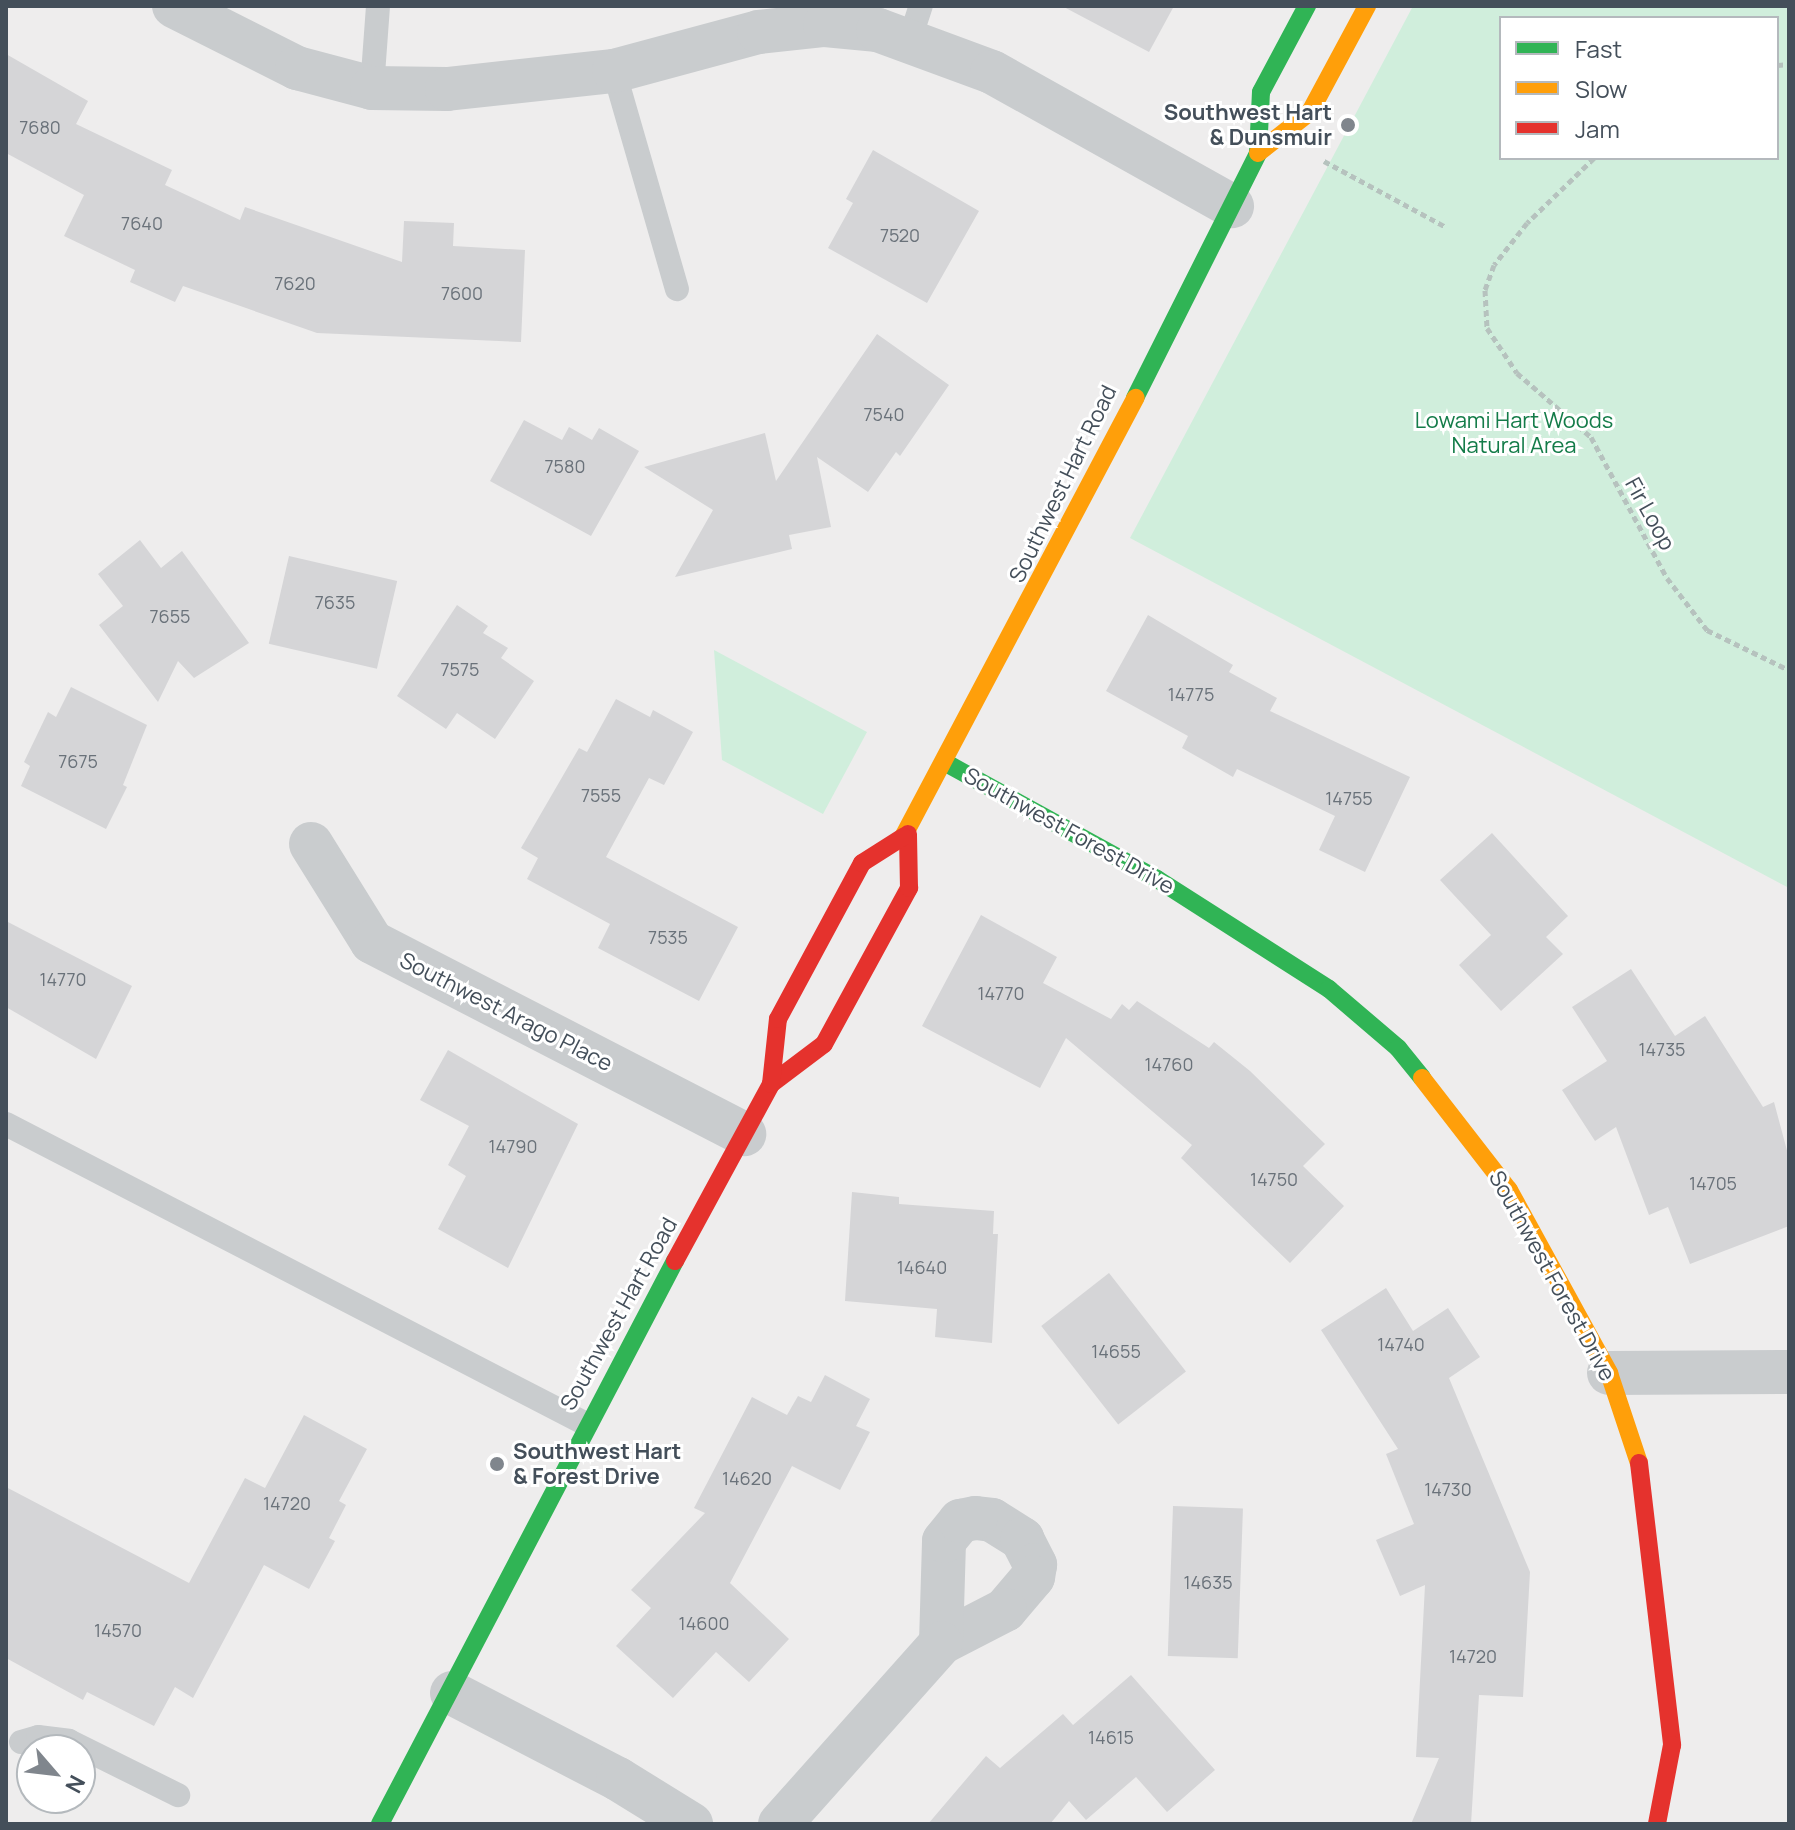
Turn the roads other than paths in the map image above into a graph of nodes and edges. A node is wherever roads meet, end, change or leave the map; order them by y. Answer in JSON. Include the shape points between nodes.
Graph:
{"nodes":[{"id":1,"x":174,"y":6,"type":"edge"},
{"id":2,"x":378,"y":6,"type":"edge"},
{"id":3,"x":1307,"y":6,"type":"edge"},
{"id":4,"x":1367,"y":6,"type":"edge"},
{"id":5,"x":916,"y":23,"type":"edge"},
{"id":6,"x":614,"y":71,"type":"junction"},
{"id":7,"x":372,"y":88,"type":"junction"},
{"id":8,"x":1258,"y":153,"type":"junction"},
{"id":9,"x":1232,"y":206,"type":"junction"},
{"id":10,"x":677,"y":289,"type":"dead end"},
{"id":11,"x":946,"y":763,"type":"junction"},
{"id":12,"x":908,"y":834,"type":"junction"},
{"id":13,"x":311,"y":844,"type":"dead end"},
{"id":14,"x":771,"y":1084,"type":"junction"},
{"id":15,"x":6,"y":1124,"type":"edge"},
{"id":16,"x":744,"y":1134,"type":"junction"},
{"id":17,"x":1789,"y":1372,"type":"edge"},
{"id":18,"x":1609,"y":1373,"type":"junction"},
{"id":19,"x":586,"y":1424,"type":"junction"},
{"id":20,"x":941,"y":1643,"type":"dead end"},
{"id":21,"x":452,"y":1693,"type":"junction"},
{"id":22,"x":96,"y":1754,"type":"edge"},
{"id":23,"x":178,"y":1795,"type":"dead end"},
{"id":24,"x":380,"y":1824,"type":"edge"},
{"id":25,"x":691,"y":1824,"type":"edge"},
{"id":26,"x":780,"y":1824,"type":"edge"},
{"id":27,"x":1657,"y":1824,"type":"edge"}],
"edges":[{"from":1,"to":7,"type":"street","via":[[297,68]]},
{"from":2,"to":7,"type":"lane"},
{"from":3,"to":8,"type":"main road","name":"Southwest Hart Road","via":[[1261,92]]},
{"from":4,"to":8,"type":"main road","name":"Southwest Hart Road","via":[[1310,112]]},
{"from":5,"to":6,"type":"street","via":[[759,32]]},
{"from":5,"to":9,"type":"street","via":[[992,72]]},
{"from":6,"to":7,"type":"street","via":[[447,89]]},
{"from":6,"to":10,"type":"lane"},
{"from":8,"to":9,"type":"main road","name":"Southwest Hart Road"},
{"from":9,"to":11,"type":"main road","name":"Southwest Hart Road"},
{"from":11,"to":12,"type":"main road","name":"Southwest Hart Road"},
{"from":11,"to":18,"type":"main road","name":"Southwest Forest Drive","via":[[1264,943],[1398,1048],[1509,1190]]},
{"from":12,"to":14,"type":"main road","name":"Southwest Hart Road","via":[[862,863],[778,1019]]},
{"from":12,"to":14,"type":"main road","name":"Southwest Hart Road","via":[[909,888],[824,1044]]},
{"from":13,"to":16,"type":"street","name":"Southwest Arago Place","via":[[372,942]]},
{"from":14,"to":16,"type":"main road","name":"Southwest Hart Road"},
{"from":15,"to":19,"type":"lane"},
{"from":16,"to":19,"type":"main road","name":"Southwest Hart Road"},
{"from":17,"to":18,"type":"street"},
{"from":18,"to":27,"type":"main road","name":"Southwest Forest Drive","via":[[1642,1472],[1660,1598],[1672,1745]]},
{"from":19,"to":21,"type":"main road","name":"Southwest Hart Road"},
{"from":20,"to":26,"type":"street"},
{"from":21,"to":24,"type":"main road","name":"Southwest Hart Road"},
{"from":21,"to":25,"type":"street","via":[[618,1779]]},
{"from":22,"to":23,"type":"lane"}]}
